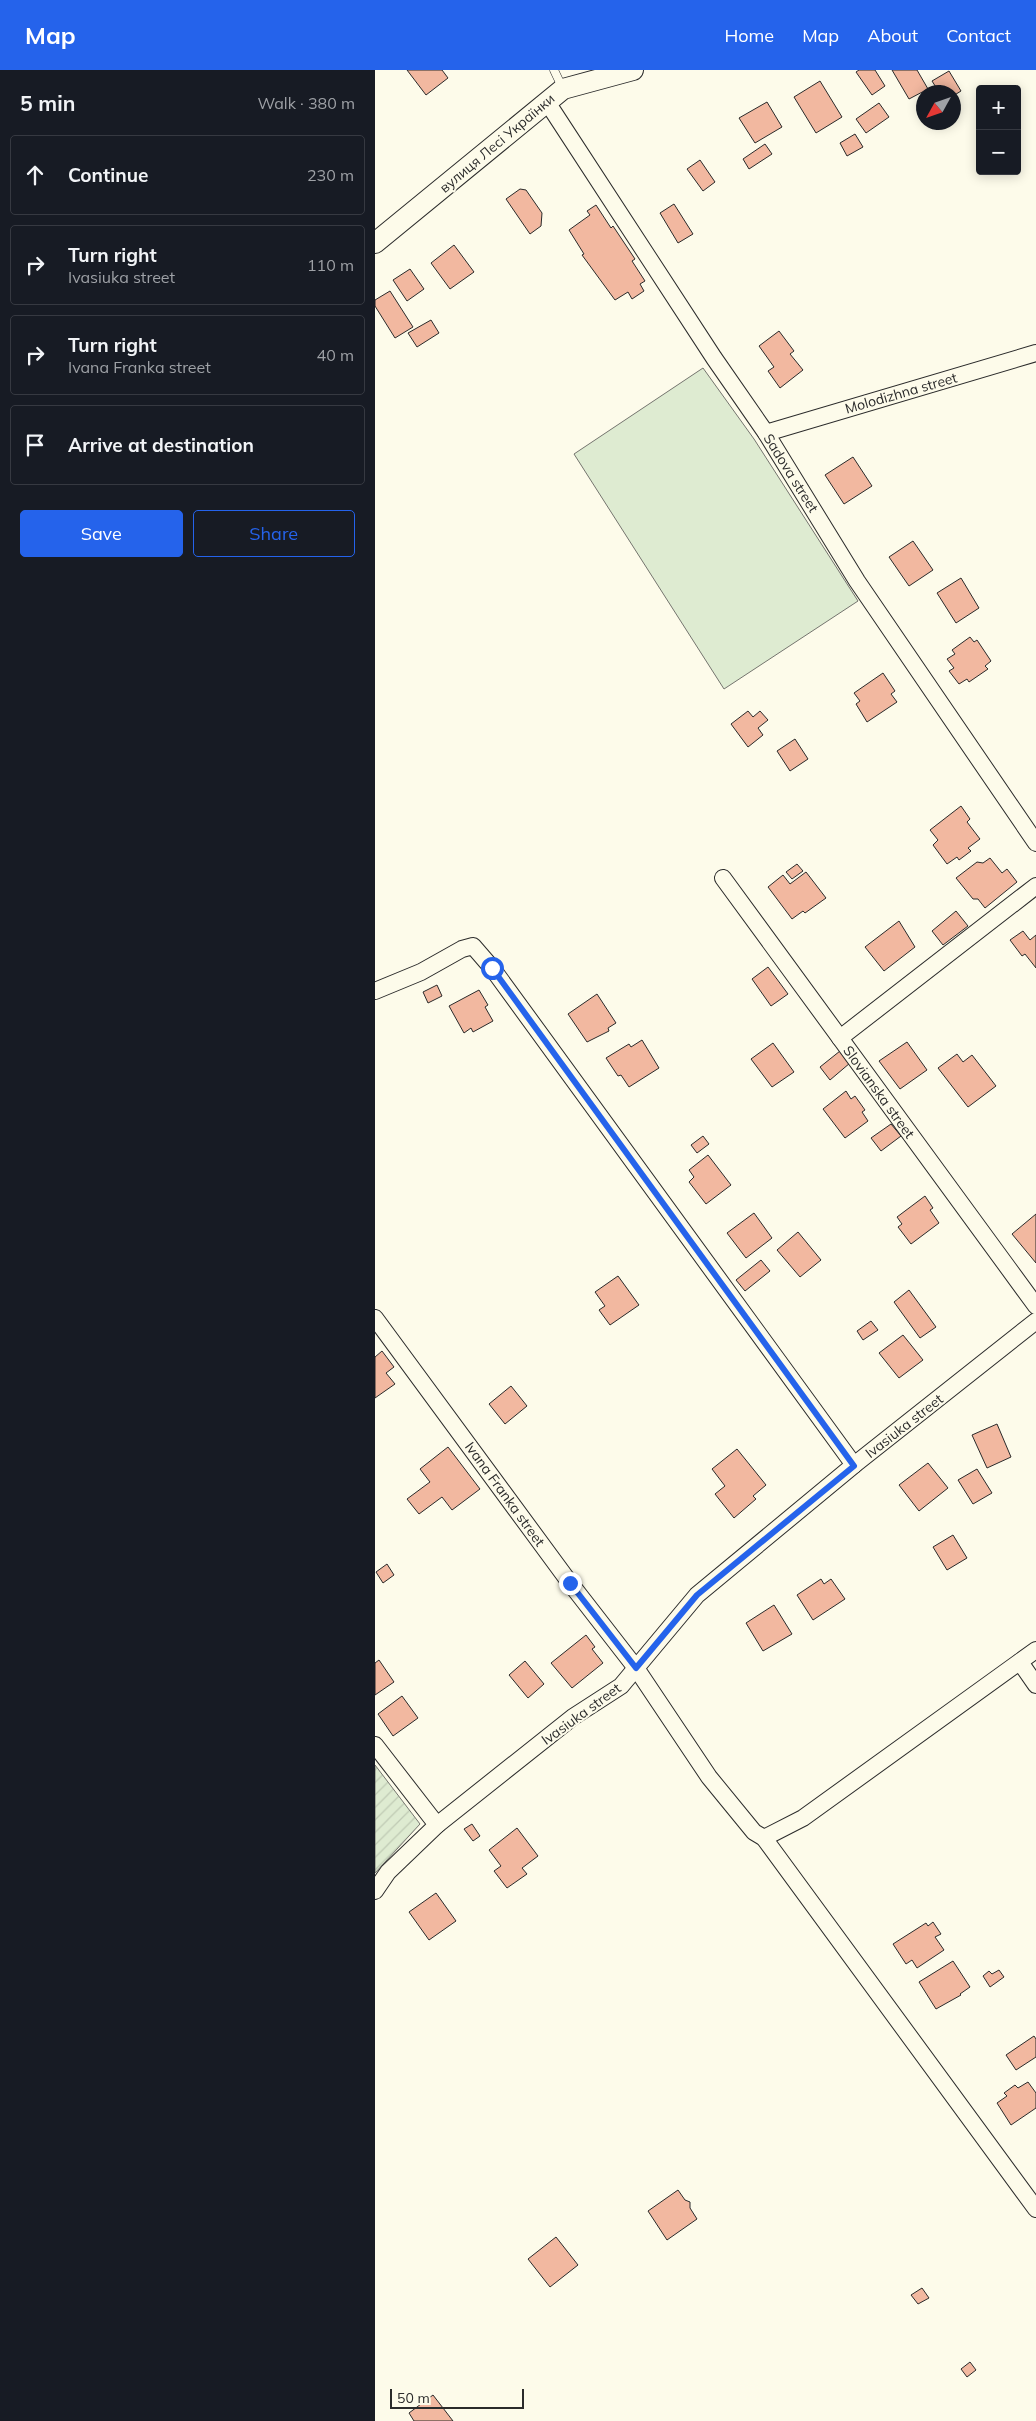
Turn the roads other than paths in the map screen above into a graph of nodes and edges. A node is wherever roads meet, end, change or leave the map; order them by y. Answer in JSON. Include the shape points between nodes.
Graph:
{"nodes":[{"id":1,"x":554,"y":70,"type":"edge"},
{"id":2,"x":633,"y":70,"type":"edge"},
{"id":3,"x":563,"y":89,"type":"junction"},
{"id":4,"x":547,"y":102,"type":"junction"},
{"id":5,"x":375,"y":243,"type":"edge"},
{"id":6,"x":1036,"y":353,"type":"edge"},
{"id":7,"x":766,"y":433,"type":"junction"},
{"id":8,"x":1036,"y":843,"type":"edge"},
{"id":9,"x":723,"y":878,"type":"dead end"},
{"id":10,"x":1036,"y":886,"type":"edge"},
{"id":11,"x":375,"y":991,"type":"edge"},
{"id":12,"x":840,"y":1038,"type":"junction"},
{"id":13,"x":1036,"y":1306,"type":"edge"},
{"id":14,"x":375,"y":1318,"type":"edge"},
{"id":15,"x":1036,"y":1321,"type":"edge"},
{"id":16,"x":854,"y":1466,"type":"junction"},
{"id":17,"x":1036,"y":1650,"type":"edge"},
{"id":18,"x":1020,"y":1662,"type":"junction"},
{"id":19,"x":636,"y":1668,"type":"junction"},
{"id":20,"x":1036,"y":1685,"type":"edge"},
{"id":21,"x":375,"y":1745,"type":"edge"},
{"id":22,"x":437,"y":1825,"type":"junction"},
{"id":23,"x":764,"y":1838,"type":"junction"},
{"id":24,"x":375,"y":1892,"type":"edge"},
{"id":25,"x":1036,"y":2210,"type":"edge"}],
"edges":[{"from":1,"to":3,"type":"lane"},
{"from":2,"to":3,"type":"street","name":"вулиця Лесі Українки"},
{"from":3,"to":4,"type":"street","name":"вулиця Лесі Українки"},
{"from":4,"to":5,"type":"street","name":"вулиця Лесі Українки"},
{"from":4,"to":7,"type":"street","name":"Sadova street"},
{"from":6,"to":7,"type":"street","name":"Molodizhna street"},
{"from":7,"to":8,"type":"street","name":"Sadova street","via":[[857,581]]},
{"from":9,"to":12,"type":"street","name":"Slovianska street"},
{"from":10,"to":12,"type":"street"},
{"from":11,"to":16,"type":"street","via":[[473,946]]},
{"from":12,"to":13,"type":"street","name":"Slovianska street"},
{"from":14,"to":19,"type":"street","name":"Ivana Franka street"},
{"from":15,"to":16,"type":"street","name":"Ivasiuka street"},
{"from":16,"to":19,"type":"street","name":"Ivasiuka street","via":[[697,1595]]},
{"from":17,"to":18,"type":"street"},
{"from":18,"to":20,"type":"street"},
{"from":18,"to":23,"type":"street","via":[[803,1818]]},
{"from":19,"to":22,"type":"street","name":"Ivasiuka street","via":[[621,1686],[573,1717]]},
{"from":19,"to":23,"type":"street","name":"Ivana Franka street","via":[[709,1777],[754,1832]]},
{"from":21,"to":22,"type":"street"},
{"from":22,"to":24,"type":"street","name":"Ivasiuka street","via":[[388,1872]]},
{"from":23,"to":25,"type":"street","name":"Ivana Franka street"}]}
